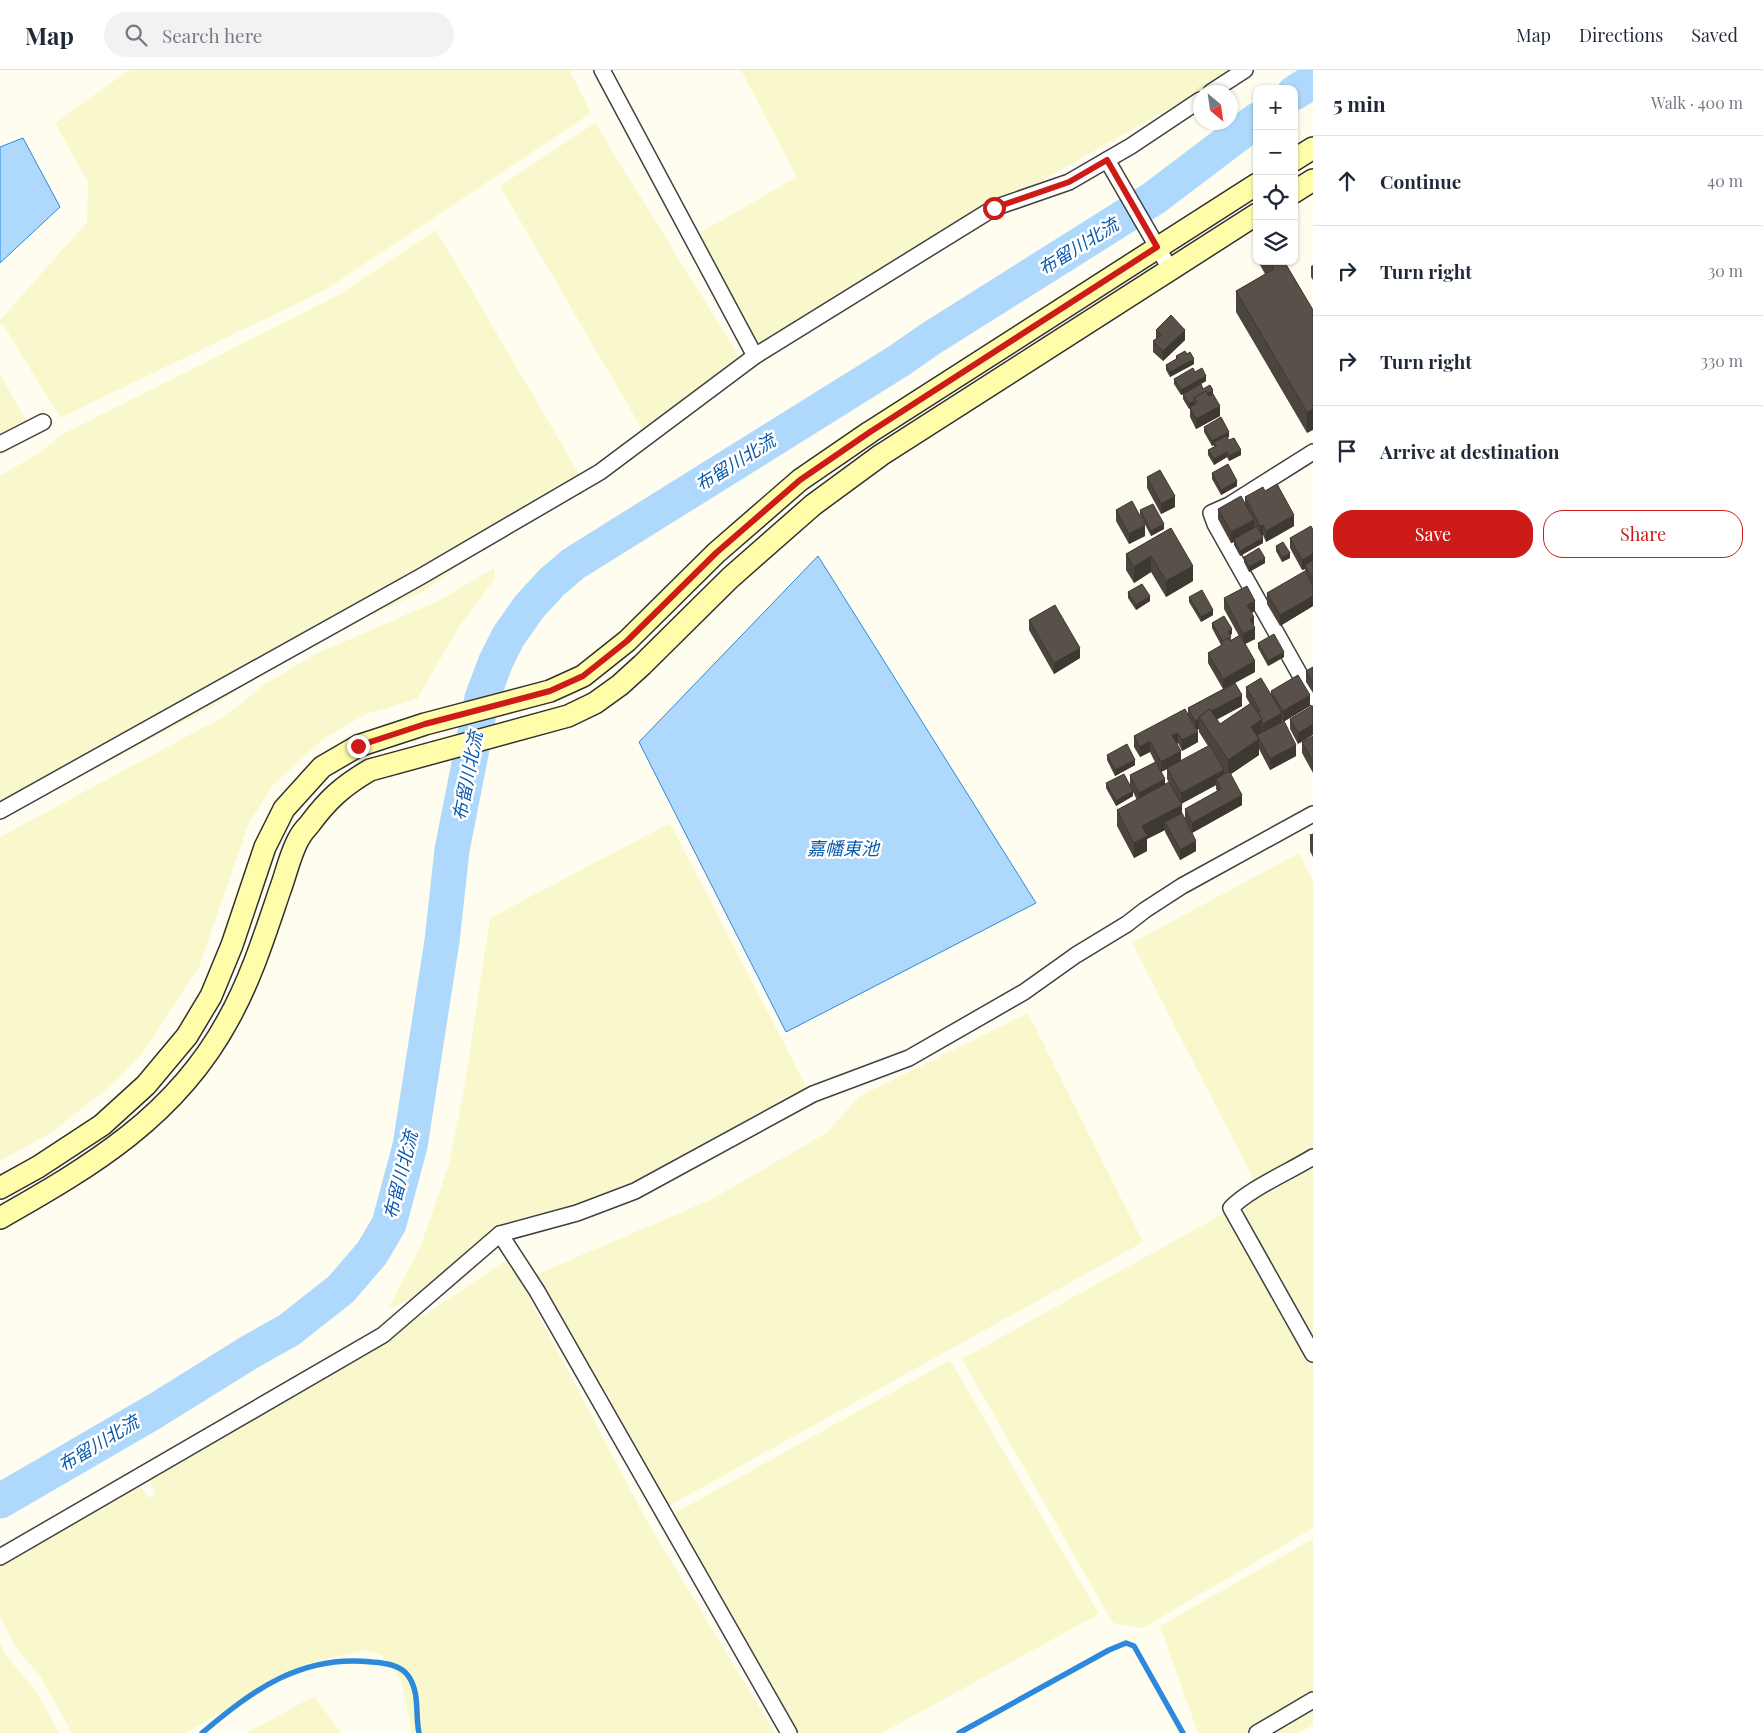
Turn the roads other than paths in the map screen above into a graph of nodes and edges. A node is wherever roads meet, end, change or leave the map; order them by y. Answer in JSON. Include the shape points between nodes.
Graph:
{"nodes":[{"id":1,"x":602,"y":70,"type":"edge"},
{"id":2,"x":1245,"y":70,"type":"edge"},
{"id":3,"x":1222,"y":85,"type":"edge"},
{"id":4,"x":1193,"y":105,"type":"edge"},
{"id":5,"x":1313,"y":148,"type":"edge"},
{"id":6,"x":1298,"y":157,"type":"edge"},
{"id":7,"x":1109,"y":164,"type":"junction"},
{"id":8,"x":1313,"y":180,"type":"edge"},
{"id":9,"x":1253,"y":186,"type":"edge"},
{"id":10,"x":1298,"y":189,"type":"edge"},
{"id":11,"x":1253,"y":217,"type":"edge"},
{"id":12,"x":1153,"y":240,"type":"junction"},
{"id":13,"x":1170,"y":269,"type":"junction"},
{"id":14,"x":755,"y":356,"type":"junction"},
{"id":15,"x":43,"y":422,"type":"dead end"},
{"id":16,"x":0,"y":444,"type":"edge"},
{"id":17,"x":1313,"y":452,"type":"edge"},
{"id":18,"x":1313,"y":698,"type":"edge"},
{"id":19,"x":0,"y":811,"type":"edge"},
{"id":20,"x":1313,"y":814,"type":"edge"},
{"id":21,"x":1313,"y":1157,"type":"edge"},
{"id":22,"x":0,"y":1188,"type":"edge"},
{"id":23,"x":0,"y":1218,"type":"edge"},
{"id":24,"x":500,"y":1234,"type":"junction"},
{"id":25,"x":1313,"y":1354,"type":"edge"},
{"id":26,"x":0,"y":1558,"type":"edge"},
{"id":27,"x":1313,"y":1700,"type":"edge"},
{"id":28,"x":789,"y":1733,"type":"edge"},
{"id":29,"x":1257,"y":1733,"type":"edge"}],
"edges":[{"from":1,"to":14,"type":"street"},
{"from":2,"to":3,"type":"street"},
{"from":4,"to":7,"type":"street"},
{"from":5,"to":6,"type":"street"},
{"from":7,"to":12,"type":"street"},
{"from":7,"to":14,"type":"street","via":[[1069,182],[994,208]]},
{"from":8,"to":10,"type":"street"},
{"from":9,"to":12,"type":"street"},
{"from":11,"to":13,"type":"street"},
{"from":12,"to":13,"type":"street"},
{"from":12,"to":22,"type":"street","via":[[800,480],[716,553],[627,641],[583,676],[550,691],[425,724],[358,746],[322,767],[284,809],[265,848],[211,996],[187,1036],[146,1085],[102,1125]]},
{"from":13,"to":23,"type":"street","via":[[881,454],[813,506],[730,578],[642,665],[595,703],[568,716],[370,770],[346,784],[323,806],[298,840],[249,979],[205,1057],[153,1116],[115,1147],[65,1182]]},
{"from":14,"to":19,"type":"street","via":[[600,472],[420,577]]},
{"from":15,"to":16,"type":"street"},
{"from":17,"to":18,"type":"street","via":[[1211,514]]},
{"from":20,"to":24,"type":"street","via":[[1182,886],[1024,992],[909,1058],[813,1094],[634,1191],[577,1213]]},
{"from":21,"to":25,"type":"street","via":[[1231,1208]]},
{"from":24,"to":26,"type":"street","via":[[383,1335]]},
{"from":24,"to":28,"type":"street","via":[[537,1291]]},
{"from":27,"to":29,"type":"street"}]}
